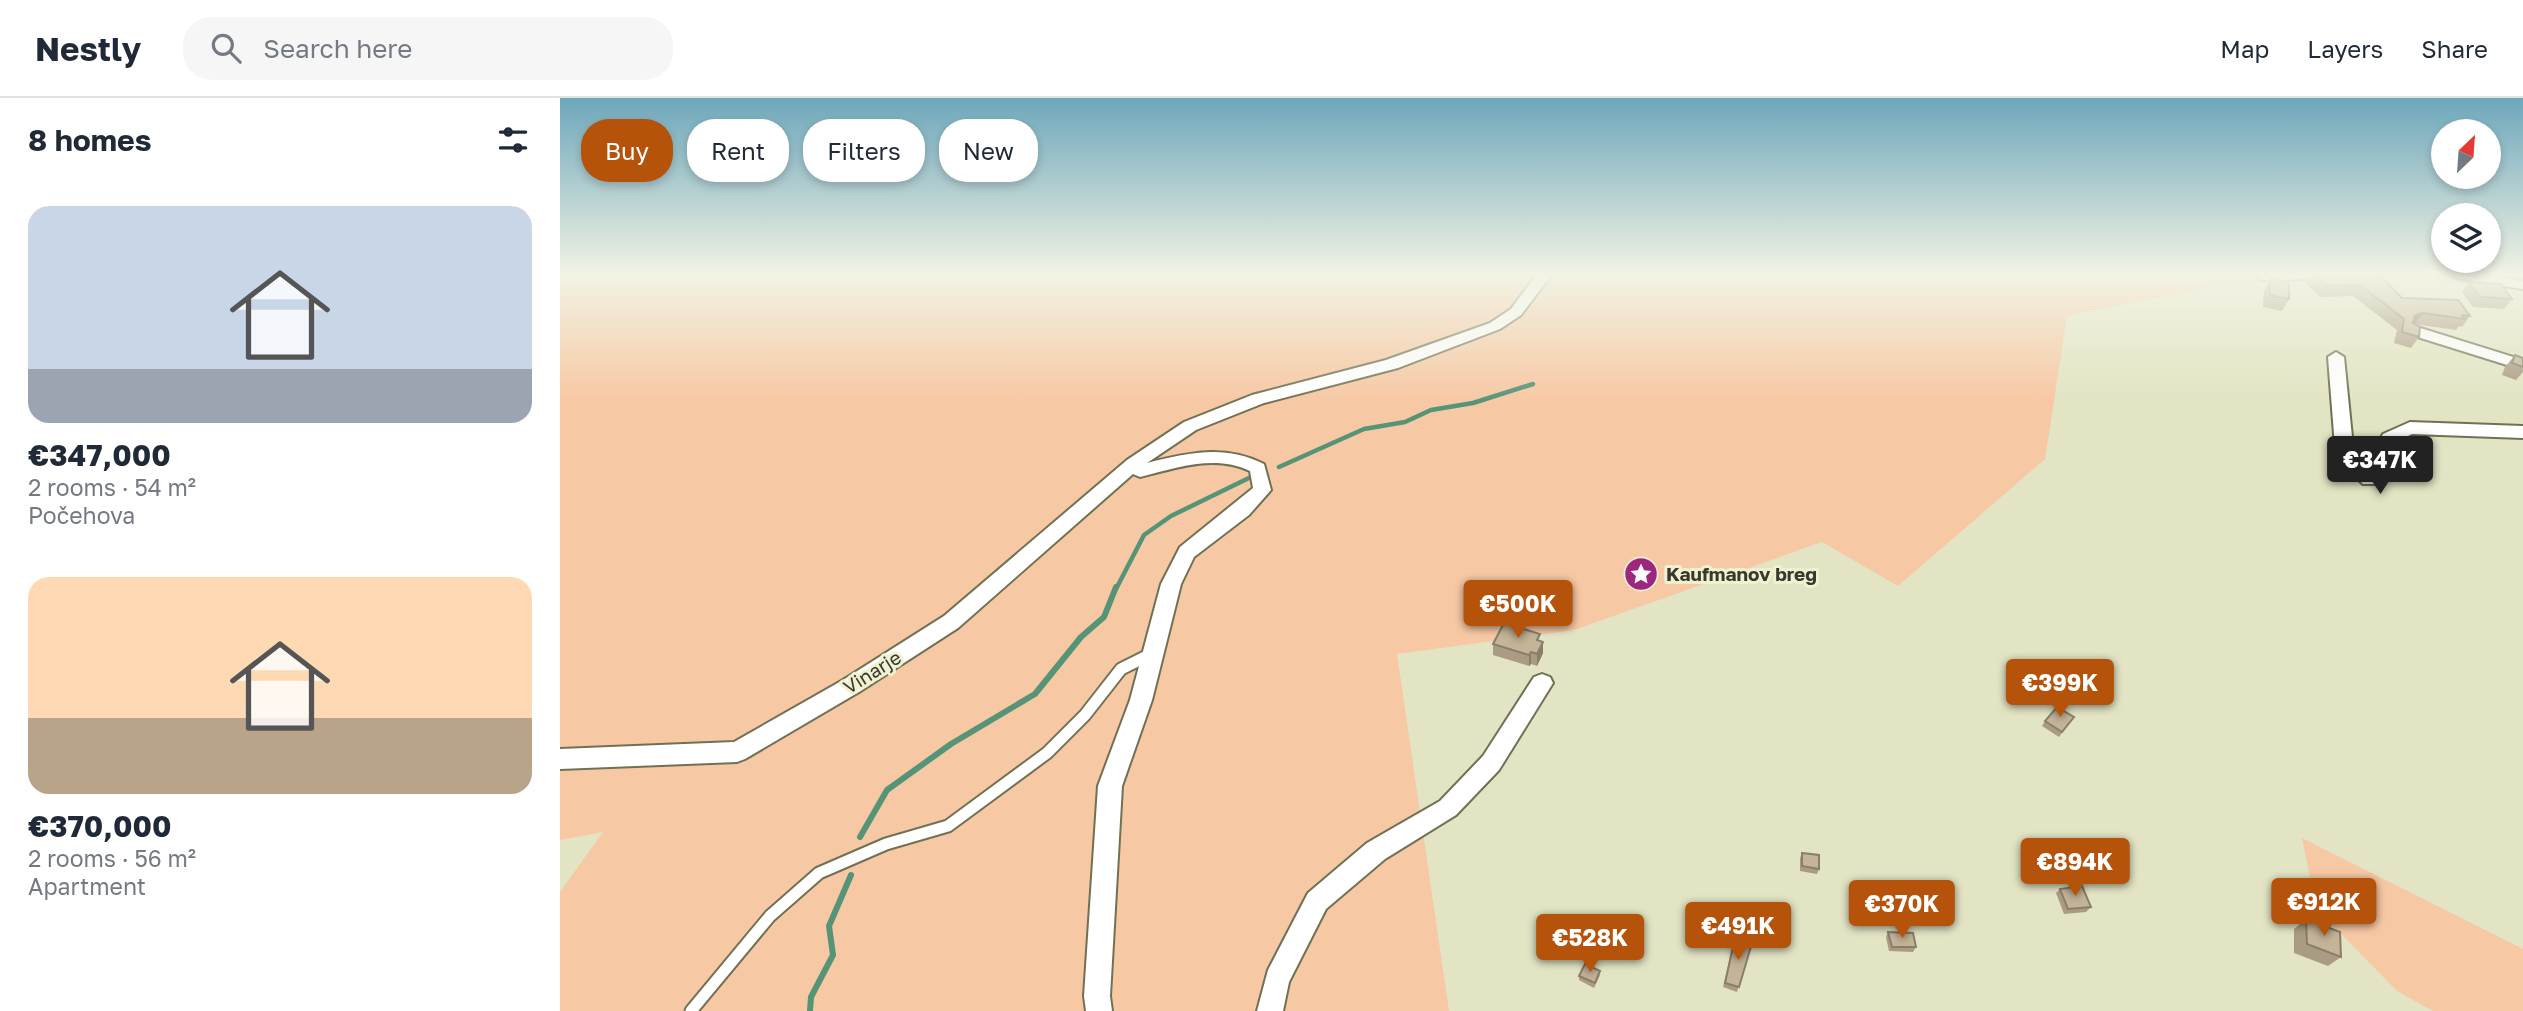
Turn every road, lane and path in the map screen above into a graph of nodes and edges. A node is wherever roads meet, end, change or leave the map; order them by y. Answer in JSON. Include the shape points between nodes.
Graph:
{"nodes":[{"id":1,"x":1509,"y":317,"type":"edge"},
{"id":2,"x":2414,"y":331,"type":"edge"},
{"id":3,"x":2336,"y":358,"type":"dead end"},
{"id":4,"x":2523,"y":365,"type":"edge"},
{"id":5,"x":2523,"y":432,"type":"edge"},
{"id":6,"x":1133,"y":464,"type":"junction"},
{"id":7,"x":1154,"y":652,"type":"junction"},
{"id":8,"x":1542,"y":683,"type":"dead end"},
{"id":9,"x":560,"y":759,"type":"edge"},
{"id":10,"x":691,"y":1011,"type":"edge"},
{"id":11,"x":1099,"y":1011,"type":"edge"},
{"id":12,"x":1270,"y":1011,"type":"edge"}],
"edges":[{"from":1,"to":6,"type":"street","name":"Vinarje","via":[[1392,365],[1258,399],[1190,426]]},
{"from":2,"to":4,"type":"street"},
{"from":3,"to":5,"type":"street","via":[[2344,447],[2349,461],[2369,480],[2389,438],[2410,428]]},
{"from":6,"to":7,"type":"street","via":[[1140,471],[1209,456],[1244,459],[1258,468],[1262,490],[1187,552],[1171,584]]},
{"from":6,"to":9,"type":"street","name":"Vinarje","via":[[951,622],[737,752]]},
{"from":7,"to":10,"type":"lane","via":[[1121,668],[1085,716],[1047,753],[948,826],[886,844],[819,873],[770,916]]},
{"from":7,"to":11,"type":"street","via":[[1110,786]]},
{"from":8,"to":12,"type":"street","via":[[1491,763],[1448,808],[1376,851],[1317,901],[1278,979]]}]}
